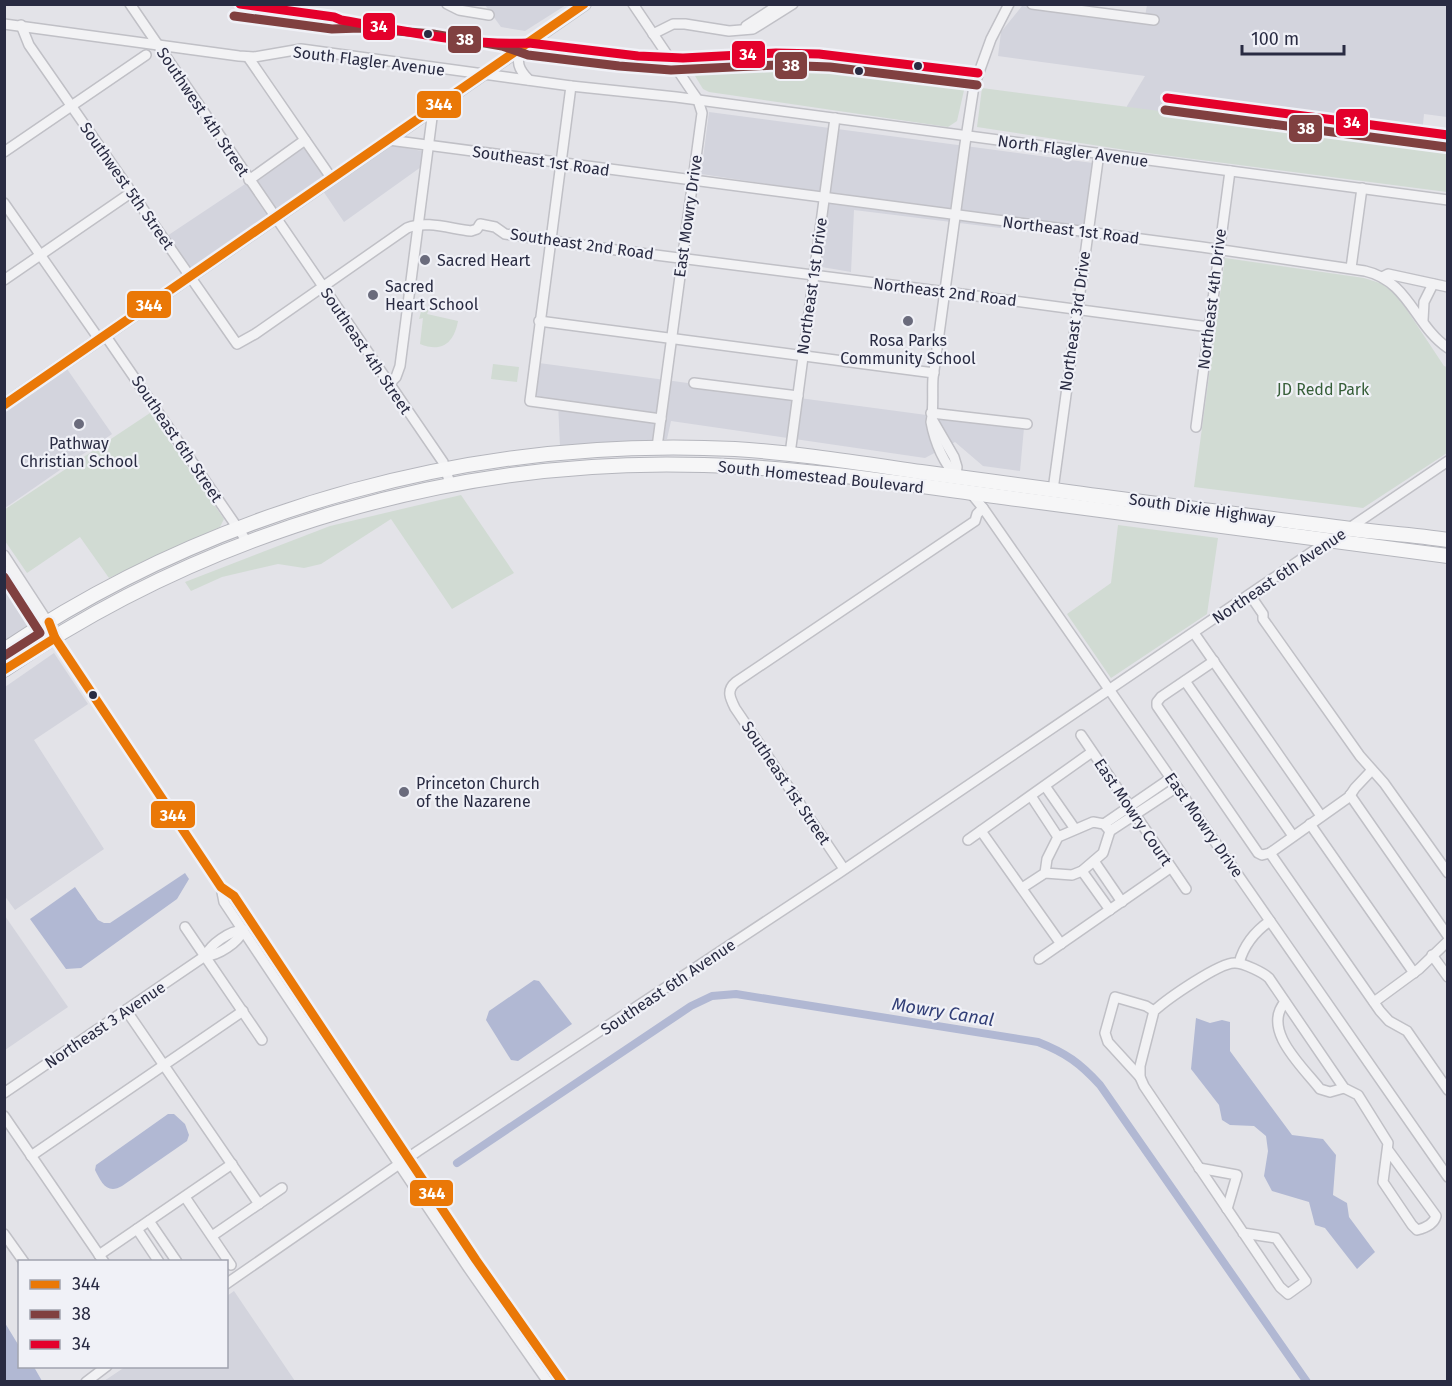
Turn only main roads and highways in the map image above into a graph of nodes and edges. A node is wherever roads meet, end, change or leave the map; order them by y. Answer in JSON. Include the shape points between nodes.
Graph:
{"nodes":[{"id":1,"x":585,"y":4,"type":"edge"},
{"id":2,"x":4,"y":405,"type":"edge"},
{"id":3,"x":657,"y":447,"type":"junction"},
{"id":4,"x":743,"y":450,"type":"junction"},
{"id":5,"x":664,"y":465,"type":"junction"},
{"id":6,"x":580,"y":468,"type":"junction"},
{"id":7,"x":956,"y":476,"type":"joint"},
{"id":8,"x":971,"y":493,"type":"joint"},
{"id":9,"x":1448,"y":540,"type":"edge"},
{"id":10,"x":1448,"y":556,"type":"edge"},
{"id":11,"x":4,"y":650,"type":"edge"},
{"id":12,"x":4,"y":670,"type":"edge"}],
"edges":[{"from":1,"to":2,"type":"main road"},
{"from":3,"to":4,"type":"highway","name":"South Homestead Boulevard"},
{"from":3,"to":6,"type":"highway","via":[[646,456],[594,460]]},
{"from":3,"to":11,"type":"highway","name":"South Homestead Boulevard","via":[[551,453],[446,469],[341,494],[238,528],[140,572],[78,604]]},
{"from":4,"to":5,"type":"highway","via":[[729,459],[672,458]]},
{"from":4,"to":7,"type":"highway","name":"South Homestead Boulevard"},
{"from":5,"to":6,"type":"highway","name":"South Homestead Boulevard"},
{"from":5,"to":8,"type":"highway","name":"South Homestead Boulevard","via":[[789,470]]},
{"from":6,"to":12,"type":"highway","name":"South Homestead Boulevard","via":[[451,486],[350,509],[248,543],[149,586]]},
{"from":7,"to":9,"type":"highway","name":"South Dixie Highway"},
{"from":8,"to":10,"type":"highway","name":"South Dixie Highway"}]}
